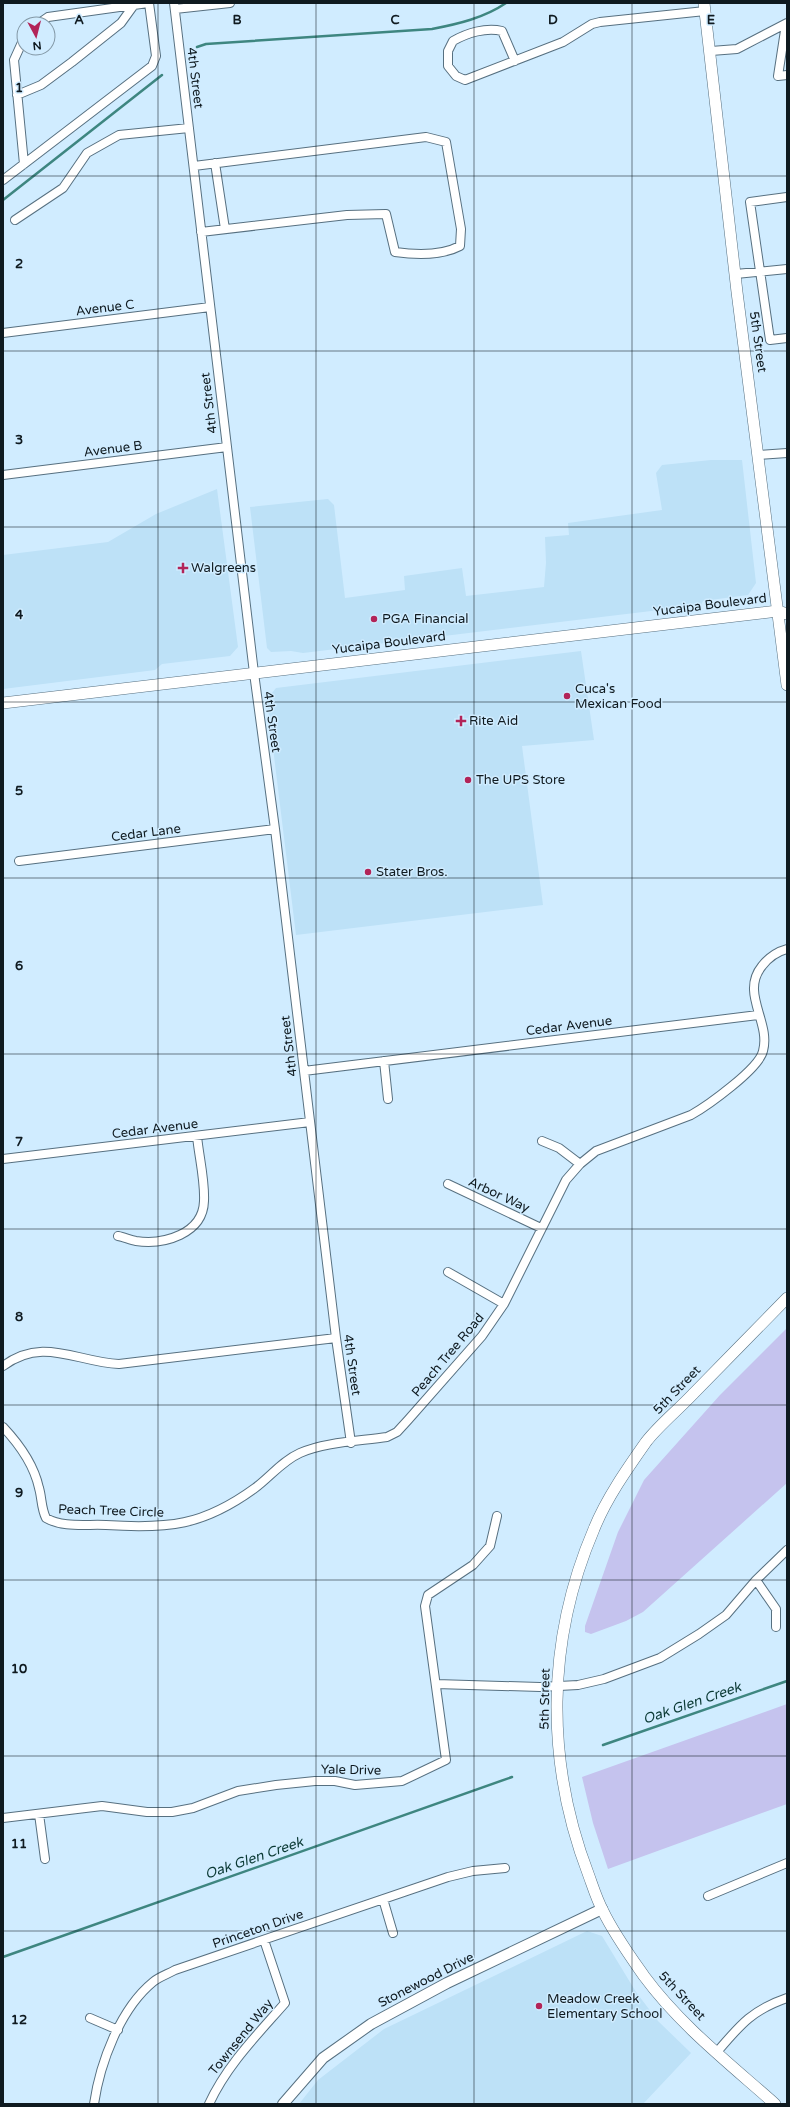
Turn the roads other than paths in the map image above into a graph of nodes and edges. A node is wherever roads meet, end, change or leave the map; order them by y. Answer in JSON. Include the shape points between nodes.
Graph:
{"nodes":[{"id":1,"x":148,"y":3,"type":"edge"},
{"id":2,"x":230,"y":3,"type":"edge"},
{"id":3,"x":134,"y":5,"type":"junction"},
{"id":4,"x":174,"y":6,"type":"edge"},
{"id":5,"x":705,"y":7,"type":"edge"},
{"id":6,"x":56,"y":17,"type":"edge"},
{"id":7,"x":787,"y":24,"type":"edge"},
{"id":8,"x":710,"y":51,"type":"junction"},
{"id":9,"x":16,"y":56,"type":"edge"},
{"id":10,"x":515,"y":61,"type":"junction"},
{"id":11,"x":787,"y":75,"type":"edge"},
{"id":12,"x":17,"y":95,"type":"junction"},
{"id":13,"x":189,"y":128,"type":"junction"},
{"id":14,"x":215,"y":163,"type":"junction"},
{"id":15,"x":24,"y":164,"type":"junction"},
{"id":16,"x":194,"y":166,"type":"junction"},
{"id":17,"x":3,"y":180,"type":"edge"},
{"id":18,"x":787,"y":197,"type":"edge"},
{"id":19,"x":15,"y":220,"type":"dead end"},
{"id":20,"x":225,"y":229,"type":"junction"},
{"id":21,"x":201,"y":232,"type":"junction"},
{"id":22,"x":787,"y":269,"type":"edge"},
{"id":23,"x":759,"y":272,"type":"junction"},
{"id":24,"x":736,"y":274,"type":"junction"},
{"id":25,"x":210,"y":307,"type":"junction"},
{"id":26,"x":3,"y":333,"type":"edge"},
{"id":27,"x":787,"y":338,"type":"edge"},
{"id":28,"x":226,"y":447,"type":"junction"},
{"id":29,"x":787,"y":453,"type":"edge"},
{"id":30,"x":758,"y":455,"type":"junction"},
{"id":31,"x":3,"y":474,"type":"edge"},
{"id":32,"x":784,"y":610,"type":"edge"},
{"id":33,"x":254,"y":673,"type":"junction"},
{"id":34,"x":787,"y":685,"type":"edge"},
{"id":35,"x":3,"y":703,"type":"edge"},
{"id":36,"x":275,"y":830,"type":"junction"},
{"id":37,"x":19,"y":861,"type":"dead end"},
{"id":38,"x":787,"y":949,"type":"edge"},
{"id":39,"x":758,"y":1015,"type":"junction"},
{"id":40,"x":384,"y":1061,"type":"junction"},
{"id":41,"x":304,"y":1072,"type":"junction"},
{"id":42,"x":388,"y":1099,"type":"dead end"},
{"id":43,"x":310,"y":1122,"type":"junction"},
{"id":44,"x":197,"y":1136,"type":"junction"},
{"id":45,"x":542,"y":1141,"type":"dead end"},
{"id":46,"x":3,"y":1159,"type":"edge"},
{"id":47,"x":580,"y":1164,"type":"junction"},
{"id":48,"x":448,"y":1184,"type":"dead end"},
{"id":49,"x":541,"y":1228,"type":"junction"},
{"id":50,"x":118,"y":1236,"type":"dead end"},
{"id":51,"x":448,"y":1272,"type":"dead end"},
{"id":52,"x":787,"y":1298,"type":"edge"},
{"id":53,"x":504,"y":1304,"type":"junction"},
{"id":54,"x":336,"y":1338,"type":"junction"},
{"id":55,"x":3,"y":1366,"type":"edge"},
{"id":56,"x":3,"y":1427,"type":"edge"},
{"id":57,"x":351,"y":1443,"type":"junction"},
{"id":58,"x":497,"y":1516,"type":"dead end"},
{"id":59,"x":787,"y":1550,"type":"edge"},
{"id":60,"x":756,"y":1580,"type":"junction"},
{"id":61,"x":776,"y":1627,"type":"dead end"},
{"id":62,"x":436,"y":1684,"type":"junction"},
{"id":63,"x":557,"y":1686,"type":"junction"},
{"id":64,"x":39,"y":1814,"type":"junction"},
{"id":65,"x":3,"y":1818,"type":"edge"},
{"id":66,"x":45,"y":1859,"type":"dead end"},
{"id":67,"x":787,"y":1863,"type":"edge"},
{"id":68,"x":505,"y":1868,"type":"dead end"},
{"id":69,"x":708,"y":1896,"type":"dead end"},
{"id":70,"x":383,"y":1899,"type":"junction"},
{"id":71,"x":602,"y":1909,"type":"junction"},
{"id":72,"x":393,"y":1934,"type":"dead end"},
{"id":73,"x":264,"y":1940,"type":"junction"},
{"id":74,"x":787,"y":1998,"type":"edge"},
{"id":75,"x":90,"y":2018,"type":"dead end"},
{"id":76,"x":118,"y":2030,"type":"junction"},
{"id":77,"x":717,"y":2052,"type":"junction"},
{"id":78,"x":94,"y":2104,"type":"edge"},
{"id":79,"x":210,"y":2104,"type":"edge"},
{"id":80,"x":284,"y":2104,"type":"edge"},
{"id":81,"x":774,"y":2104,"type":"edge"}],
"edges":[{"from":1,"to":3,"type":"street"},
{"from":1,"to":15,"type":"street","via":[[156,56],[152,66]]},
{"from":2,"to":4,"type":"street"},
{"from":3,"to":6,"type":"street"},
{"from":3,"to":12,"type":"street","via":[[122,23],[41,86]]},
{"from":4,"to":13,"type":"street","name":"4th Street"},
{"from":5,"to":8,"type":"main road","name":"5th Street"},
{"from":5,"to":10,"type":"street","via":[[592,24],[563,42]]},
{"from":7,"to":8,"type":"street","via":[[737,49]]},
{"from":7,"to":11,"type":"street","via":[[778,76]]},
{"from":8,"to":24,"type":"main road","name":"5th Street"},
{"from":9,"to":12,"type":"street","via":[[14,60]]},
{"from":10,"to":10,"type":"street","via":[[464,80],[452,72],[447,57],[453,41],[493,28],[502,31]]},
{"from":12,"to":15,"type":"street"},
{"from":13,"to":16,"type":"street","name":"4th Street"},
{"from":13,"to":19,"type":"street","via":[[125,134],[114,138],[87,153],[64,188]]},
{"from":14,"to":16,"type":"street"},
{"from":14,"to":20,"type":"street"},
{"from":14,"to":20,"type":"street","via":[[426,137],[435,138],[446,142],[461,229],[460,246],[451,251],[414,255],[395,252],[386,214],[347,215]]},
{"from":15,"to":17,"type":"street"},
{"from":16,"to":21,"type":"street","name":"4th Street"},
{"from":18,"to":23,"type":"street","via":[[750,202]]},
{"from":20,"to":21,"type":"street"},
{"from":21,"to":25,"type":"street","name":"4th Street"},
{"from":22,"to":23,"type":"street"},
{"from":23,"to":24,"type":"street"},
{"from":23,"to":27,"type":"street","via":[[770,340]]},
{"from":24,"to":30,"type":"main road","name":"5th Street"},
{"from":25,"to":26,"type":"street","name":"Avenue C"},
{"from":25,"to":28,"type":"street","name":"4th Street"},
{"from":28,"to":31,"type":"street","name":"Avenue B"},
{"from":28,"to":33,"type":"street","name":"4th Street"},
{"from":29,"to":30,"type":"street"},
{"from":30,"to":32,"type":"main road","name":"5th Street"},
{"from":32,"to":33,"type":"main road","name":"Yucaipa Boulevard"},
{"from":32,"to":34,"type":"main road","name":"5th Street"},
{"from":33,"to":35,"type":"main road","name":"Yucaipa Boulevard"},
{"from":33,"to":36,"type":"street","name":"4th Street"},
{"from":36,"to":37,"type":"street","name":"Cedar Lane"},
{"from":36,"to":41,"type":"street","name":"4th Street"},
{"from":38,"to":39,"type":"street","name":"Peach Tree Road","via":[[767,960],[756,977],[754,995]]},
{"from":39,"to":40,"type":"street","name":"Cedar Avenue"},
{"from":39,"to":47,"type":"street","name":"Peach Tree Road","via":[[763,1033],[763,1052],[752,1068],[696,1112],[596,1151]]},
{"from":40,"to":41,"type":"street","name":"Cedar Avenue"},
{"from":40,"to":42,"type":"street"},
{"from":41,"to":43,"type":"street","name":"4th Street"},
{"from":43,"to":44,"type":"street","name":"Cedar Avenue"},
{"from":43,"to":54,"type":"street","name":"4th Street"},
{"from":44,"to":46,"type":"street","name":"Cedar Avenue"},
{"from":44,"to":50,"type":"street","via":[[204,1202],[194,1226],[181,1235],[158,1241],[136,1241]]},
{"from":45,"to":47,"type":"street","via":[[559,1148]]},
{"from":47,"to":49,"type":"street","name":"Peach Tree Road","via":[[566,1180]]},
{"from":48,"to":49,"type":"street","name":"Arbor Way"},
{"from":49,"to":53,"type":"street","name":"Peach Tree Road"},
{"from":51,"to":53,"type":"street"},
{"from":52,"to":63,"type":"main road","name":"5th Street","via":[[648,1440],[618,1484],[595,1526],[580,1564],[561,1645]]},
{"from":53,"to":57,"type":"street","name":"Peach Tree Road","via":[[482,1336],[397,1432],[387,1437]]},
{"from":54,"to":55,"type":"street","via":[[119,1364],[103,1363],[64,1352],[36,1351],[13,1358]]},
{"from":54,"to":57,"type":"street","name":"4th Street"},
{"from":56,"to":57,"type":"street","name":"Peach Tree Circle","via":[[29,1462],[39,1488],[42,1511],[46,1518],[70,1524],[153,1527],[189,1522],[238,1500],[299,1453],[316,1447]]},
{"from":58,"to":62,"type":"street","name":"Yale Drive","via":[[490,1546],[473,1565],[428,1595],[425,1606]]},
{"from":59,"to":60,"type":"street"},
{"from":60,"to":61,"type":"street","via":[[776,1609]]},
{"from":60,"to":63,"type":"street","via":[[726,1615],[660,1658],[592,1682]]},
{"from":62,"to":63,"type":"street"},
{"from":62,"to":64,"type":"street","name":"Yale Drive","via":[[446,1760],[402,1781],[355,1785],[315,1781],[276,1785],[238,1791],[193,1808],[172,1812],[147,1812],[102,1806]]},
{"from":63,"to":71,"type":"main road","name":"5th Street","via":[[556,1716],[564,1788],[580,1853]]},
{"from":64,"to":65,"type":"street","name":"Yale Drive"},
{"from":64,"to":66,"type":"street"},
{"from":67,"to":69,"type":"street"},
{"from":68,"to":70,"type":"street","name":"Princeton Drive","via":[[473,1870]]},
{"from":70,"to":72,"type":"street"},
{"from":70,"to":73,"type":"street","name":"Princeton Drive"},
{"from":71,"to":77,"type":"main road","name":"5th Street","via":[[646,1978],[674,2012]]},
{"from":71,"to":80,"type":"street","name":"Stonewood Drive","via":[[441,1986],[371,2024],[323,2058]]},
{"from":73,"to":76,"type":"street","name":"Princeton Drive","via":[[175,1970],[154,1981],[136,1999]]},
{"from":73,"to":79,"type":"street","name":"Townsend Way","via":[[285,2003],[234,2062],[218,2084]]},
{"from":74,"to":77,"type":"street","via":[[769,2004],[746,2018]]},
{"from":75,"to":76,"type":"street"},
{"from":76,"to":78,"type":"street","name":"Princeton Drive","via":[[98,2079]]},
{"from":77,"to":81,"type":"main road","name":"5th Street"}]}
